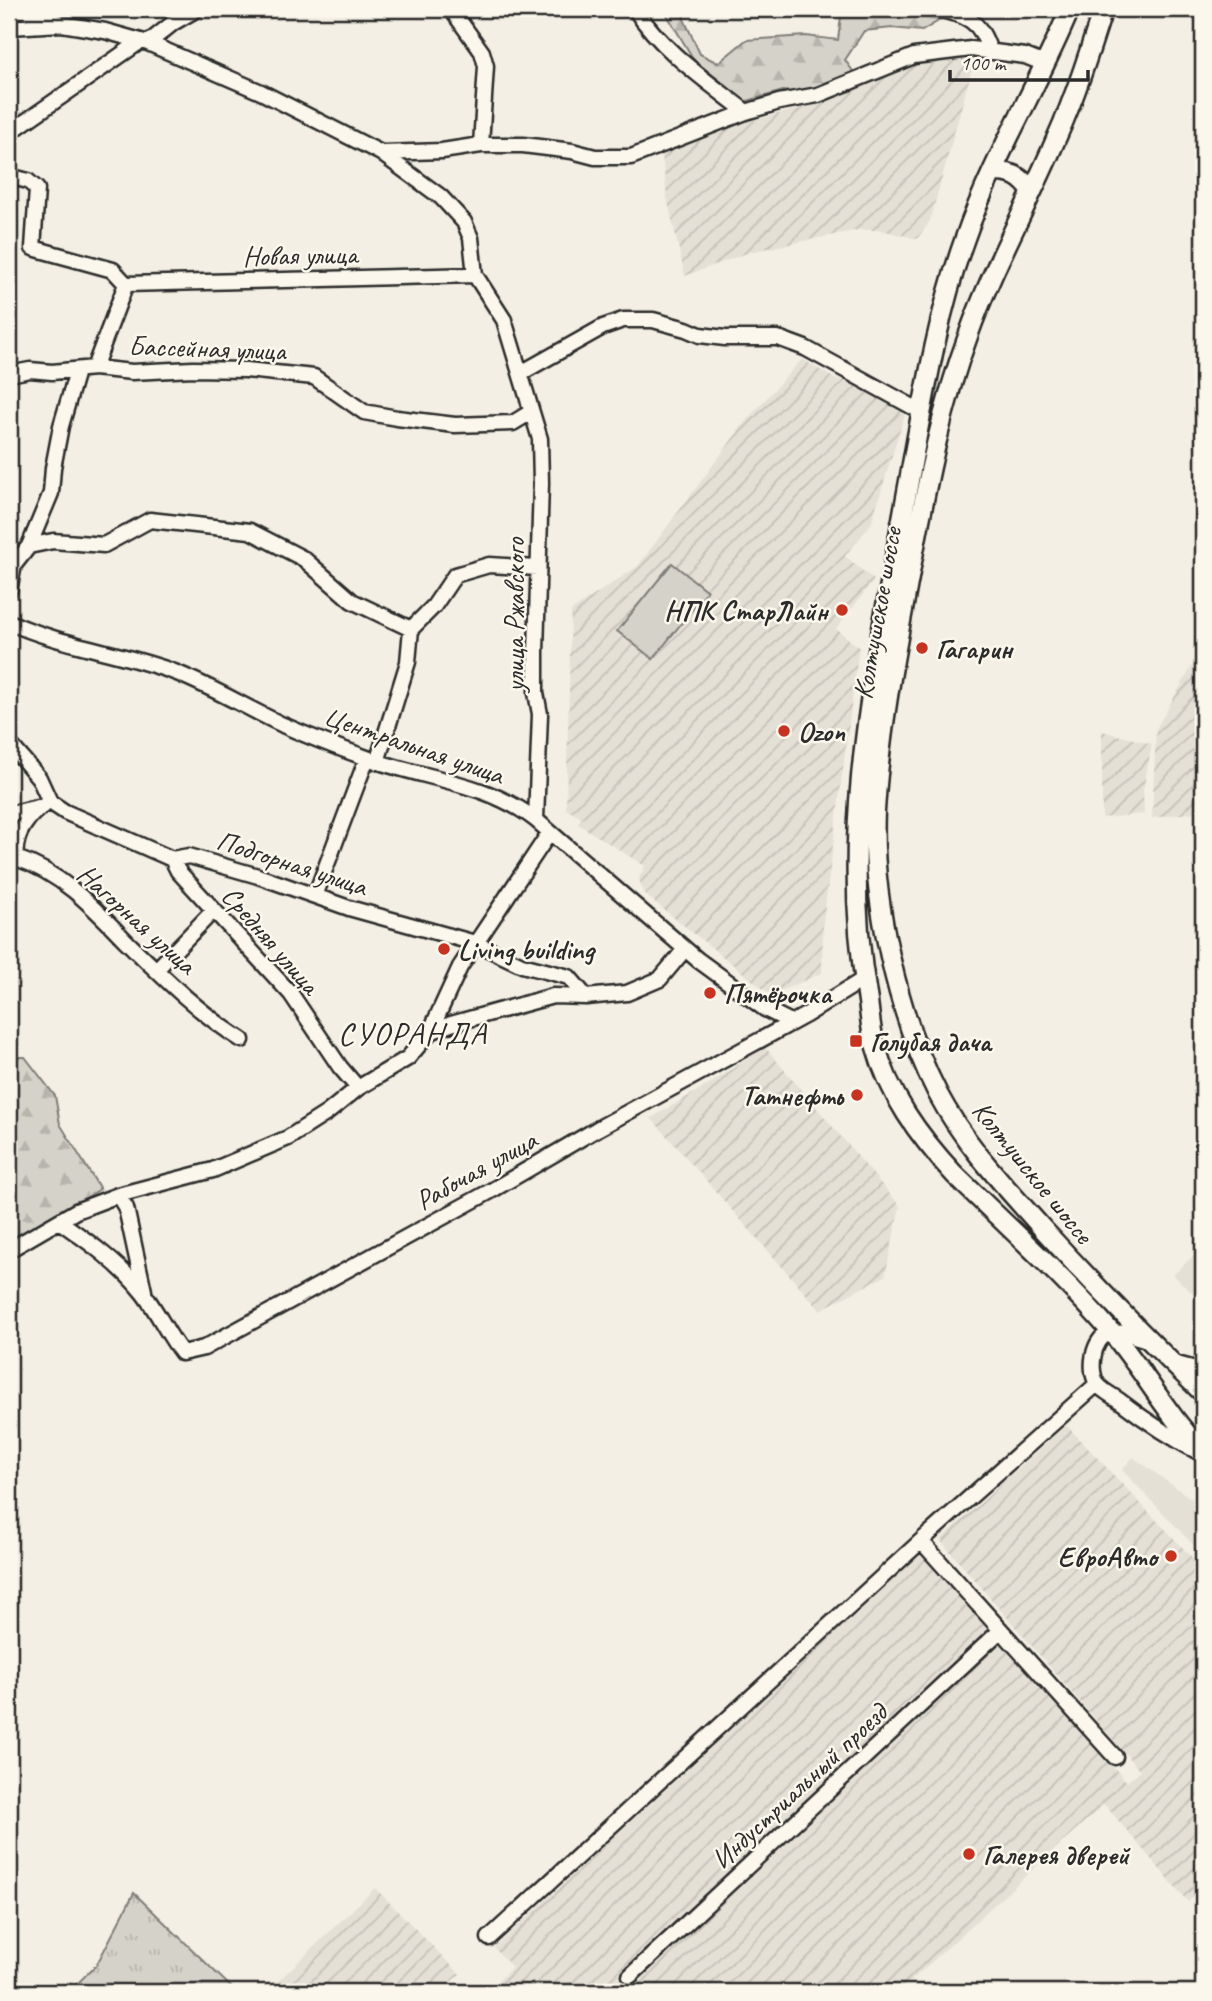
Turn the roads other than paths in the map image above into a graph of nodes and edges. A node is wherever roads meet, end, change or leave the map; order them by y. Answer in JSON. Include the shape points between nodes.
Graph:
{"nodes":[{"id":1,"x":9,"y":9,"type":"edge"},
{"id":2,"x":197,"y":9,"type":"edge"},
{"id":3,"x":451,"y":9,"type":"edge"},
{"id":4,"x":635,"y":9,"type":"edge"},
{"id":5,"x":936,"y":9,"type":"edge"},
{"id":6,"x":1070,"y":9,"type":"edge"},
{"id":7,"x":1103,"y":9,"type":"edge"},
{"id":8,"x":53,"y":17,"type":"edge"},
{"id":9,"x":9,"y":26,"type":"edge"},
{"id":10,"x":145,"y":42,"type":"junction"},
{"id":11,"x":990,"y":52,"type":"junction"},
{"id":12,"x":1045,"y":64,"type":"junction"},
{"id":13,"x":746,"y":112,"type":"junction"},
{"id":14,"x":9,"y":133,"type":"edge"},
{"id":15,"x":481,"y":145,"type":"junction"},
{"id":16,"x":381,"y":153,"type":"junction"},
{"id":17,"x":992,"y":172,"type":"junction"},
{"id":18,"x":9,"y":176,"type":"edge"},
{"id":19,"x":1032,"y":192,"type":"junction"},
{"id":20,"x":475,"y":275,"type":"junction"},
{"id":21,"x":126,"y":284,"type":"junction"},
{"id":22,"x":94,"y":368,"type":"junction"},
{"id":23,"x":77,"y":371,"type":"junction"},
{"id":24,"x":521,"y":373,"type":"junction"},
{"id":25,"x":9,"y":374,"type":"edge"},
{"id":26,"x":531,"y":412,"type":"junction"},
{"id":27,"x":922,"y":412,"type":"junction"},
{"id":28,"x":29,"y":546,"type":"junction"},
{"id":29,"x":537,"y":568,"type":"junction"},
{"id":30,"x":9,"y":591,"type":"edge"},
{"id":31,"x":9,"y":622,"type":"edge"},
{"id":32,"x":411,"y":629,"type":"junction"},
{"id":33,"x":9,"y":743,"type":"edge"},
{"id":34,"x":372,"y":760,"type":"junction"},
{"id":35,"x":45,"y":805,"type":"junction"},
{"id":36,"x":9,"y":814,"type":"edge"},
{"id":37,"x":536,"y":820,"type":"junction"},
{"id":38,"x":550,"y":832,"type":"junction"},
{"id":39,"x":172,"y":859,"type":"junction"},
{"id":40,"x":13,"y":863,"type":"edge"},
{"id":41,"x":315,"y":896,"type":"junction"},
{"id":42,"x":213,"y":911,"type":"junction"},
{"id":43,"x":475,"y":943,"type":"junction"},
{"id":44,"x":685,"y":949,"type":"junction"},
{"id":45,"x":156,"y":970,"type":"junction"},
{"id":46,"x":864,"y":979,"type":"junction"},
{"id":47,"x":586,"y":997,"type":"junction"},
{"id":48,"x":791,"y":1022,"type":"junction"},
{"id":49,"x":430,"y":1032,"type":"junction"},
{"id":50,"x":242,"y":1040,"type":"dead end"},
{"id":51,"x":358,"y":1088,"type":"junction"},
{"id":52,"x":118,"y":1195,"type":"junction"},
{"id":53,"x":59,"y":1221,"type":"junction"},
{"id":54,"x":9,"y":1250,"type":"edge"},
{"id":55,"x":145,"y":1295,"type":"junction"},
{"id":56,"x":1111,"y":1333,"type":"junction"},
{"id":57,"x":1147,"y":1340,"type":"junction"},
{"id":58,"x":1173,"y":1363,"type":"junction"},
{"id":59,"x":1203,"y":1371,"type":"edge"},
{"id":60,"x":1097,"y":1384,"type":"junction"},
{"id":61,"x":1203,"y":1393,"type":"edge"},
{"id":62,"x":1203,"y":1453,"type":"edge"},
{"id":63,"x":921,"y":1541,"type":"junction"},
{"id":64,"x":1001,"y":1630,"type":"junction"},
{"id":65,"x":1115,"y":1757,"type":"dead end"},
{"id":66,"x":489,"y":1938,"type":"dead end"},
{"id":67,"x":630,"y":1976,"type":"dead end"}],
"edges":[{"from":1,"to":8,"type":"street"},
{"from":2,"to":10,"type":"street"},
{"from":3,"to":15,"type":"street","via":[[482,52],[486,66]]},
{"from":4,"to":13,"type":"street","via":[[688,66]]},
{"from":5,"to":11,"type":"street","via":[[966,16],[985,35]]},
{"from":6,"to":12,"type":"main road","name":"Колтушское шоссе"},
{"from":7,"to":19,"type":"main road","name":"Колтушское шоссе","via":[[1071,104]]},
{"from":8,"to":9,"type":"street"},
{"from":8,"to":10,"type":"street"},
{"from":10,"to":14,"type":"street"},
{"from":10,"to":16,"type":"street","via":[[261,92]]},
{"from":11,"to":12,"type":"street","via":[[1025,56]]},
{"from":11,"to":13,"type":"street","via":[[971,49],[914,55],[818,95]]},
{"from":12,"to":17,"type":"main road","name":"Колтушское шоссе"},
{"from":13,"to":15,"type":"street","via":[[631,157]]},
{"from":15,"to":16,"type":"street"},
{"from":16,"to":20,"type":"street","via":[[456,210],[471,238]]},
{"from":17,"to":19,"type":"main road","via":[[1016,175]]},
{"from":17,"to":27,"type":"main road","name":"Колтушское шоссе","via":[[954,270]]},
{"from":18,"to":21,"type":"street","via":[[37,188],[33,248],[113,270]]},
{"from":19,"to":57,"type":"main road","name":"Колтушское шоссе","via":[[969,333],[922,500],[882,738],[875,854],[897,983],[938,1094],[985,1164]]},
{"from":20,"to":21,"type":"street","name":"Новая улица"},
{"from":20,"to":24,"type":"street","name":"улица Ржавского","via":[[504,320]]},
{"from":21,"to":22,"type":"street"},
{"from":22,"to":23,"type":"street","name":"Бассейная улица"},
{"from":22,"to":26,"type":"street","name":"Бассейная улица","via":[[246,370],[314,377],[363,412],[455,425],[513,423]]},
{"from":23,"to":25,"type":"street","name":"Бассейная улица"},
{"from":23,"to":28,"type":"street","via":[[52,468],[51,493]]},
{"from":24,"to":26,"type":"street","name":"улица Ржавского"},
{"from":24,"to":27,"type":"street","via":[[603,327],[623,320],[653,320],[699,335],[778,338]]},
{"from":26,"to":29,"type":"street","name":"улица Ржавского","via":[[540,439]]},
{"from":27,"to":46,"type":"main road","name":"Колтушское шоссе","via":[[878,649],[861,774],[856,901]]},
{"from":28,"to":30,"type":"street","via":[[14,565]]},
{"from":28,"to":32,"type":"street","via":[[53,541],[104,545],[150,520],[250,531],[304,559],[352,601]]},
{"from":29,"to":32,"type":"street","via":[[489,565],[455,575]]},
{"from":29,"to":37,"type":"street","name":"улица Ржавского","via":[[536,693],[540,714]]},
{"from":31,"to":34,"type":"street","name":"Центральная улица","via":[[176,673],[286,726]]},
{"from":32,"to":34,"type":"street","via":[[408,662]]},
{"from":33,"to":35,"type":"street","via":[[39,778]]},
{"from":34,"to":37,"type":"street","name":"Центральная улица","via":[[470,786],[509,802]]},
{"from":34,"to":41,"type":"street"},
{"from":35,"to":36,"type":"street"},
{"from":35,"to":39,"type":"street","name":"Подгорная улица"},
{"from":35,"to":40,"type":"street","name":"Нагорная улица","via":[[17,837]]},
{"from":37,"to":38,"type":"street","name":"Центральная улица"},
{"from":38,"to":43,"type":"street"},
{"from":38,"to":44,"type":"street","name":"Центральная улица"},
{"from":39,"to":41,"type":"street","name":"Подгорная улица","via":[[189,856]]},
{"from":39,"to":42,"type":"street","name":"Средняя улица"},
{"from":40,"to":45,"type":"street","name":"Нагорная улица","via":[[31,863],[75,891]]},
{"from":41,"to":43,"type":"street","name":"Подгорная улица"},
{"from":42,"to":45,"type":"street"},
{"from":42,"to":51,"type":"street","name":"Средняя улица","via":[[291,994]]},
{"from":43,"to":47,"type":"street","name":"Подгорная улица","via":[[522,965],[569,977]]},
{"from":43,"to":49,"type":"street"},
{"from":44,"to":47,"type":"street","via":[[660,979],[626,993]]},
{"from":44,"to":48,"type":"street","name":"Центральная улица","via":[[765,1009]]},
{"from":45,"to":50,"type":"street","name":"Нагорная улица","via":[[217,1025]]},
{"from":46,"to":48,"type":"street","name":"Рабочая улица"},
{"from":46,"to":56,"type":"main road","name":"Колтушское шоссе","via":[[874,1041],[890,1085],[909,1118],[954,1174]]},
{"from":47,"to":49,"type":"street","via":[[553,996]]},
{"from":48,"to":55,"type":"street","name":"Рабочая улица","via":[[204,1348],[182,1353]]},
{"from":49,"to":51,"type":"street","via":[[408,1058]]},
{"from":51,"to":52,"type":"street","via":[[327,1113],[256,1154]]},
{"from":52,"to":53,"type":"street"},
{"from":52,"to":55,"type":"street","via":[[126,1208]]},
{"from":53,"to":54,"type":"street"},
{"from":53,"to":55,"type":"street","via":[[121,1269]]},
{"from":56,"to":57,"type":"street"},
{"from":56,"to":60,"type":"street","via":[[1098,1342],[1094,1353]]},
{"from":56,"to":62,"type":"main road","name":"Колтушское шоссе"},
{"from":57,"to":58,"type":"main road","name":"Колтушское шоссе"},
{"from":58,"to":59,"type":"street"},
{"from":58,"to":61,"type":"main road","name":"Колтушское шоссе"},
{"from":60,"to":62,"type":"street","name":"Колтушское шоссе"},
{"from":60,"to":63,"type":"street"},
{"from":63,"to":64,"type":"street"},
{"from":63,"to":66,"type":"street"},
{"from":64,"to":65,"type":"street"},
{"from":64,"to":67,"type":"street","name":"Индустриальный проезд"}]}
